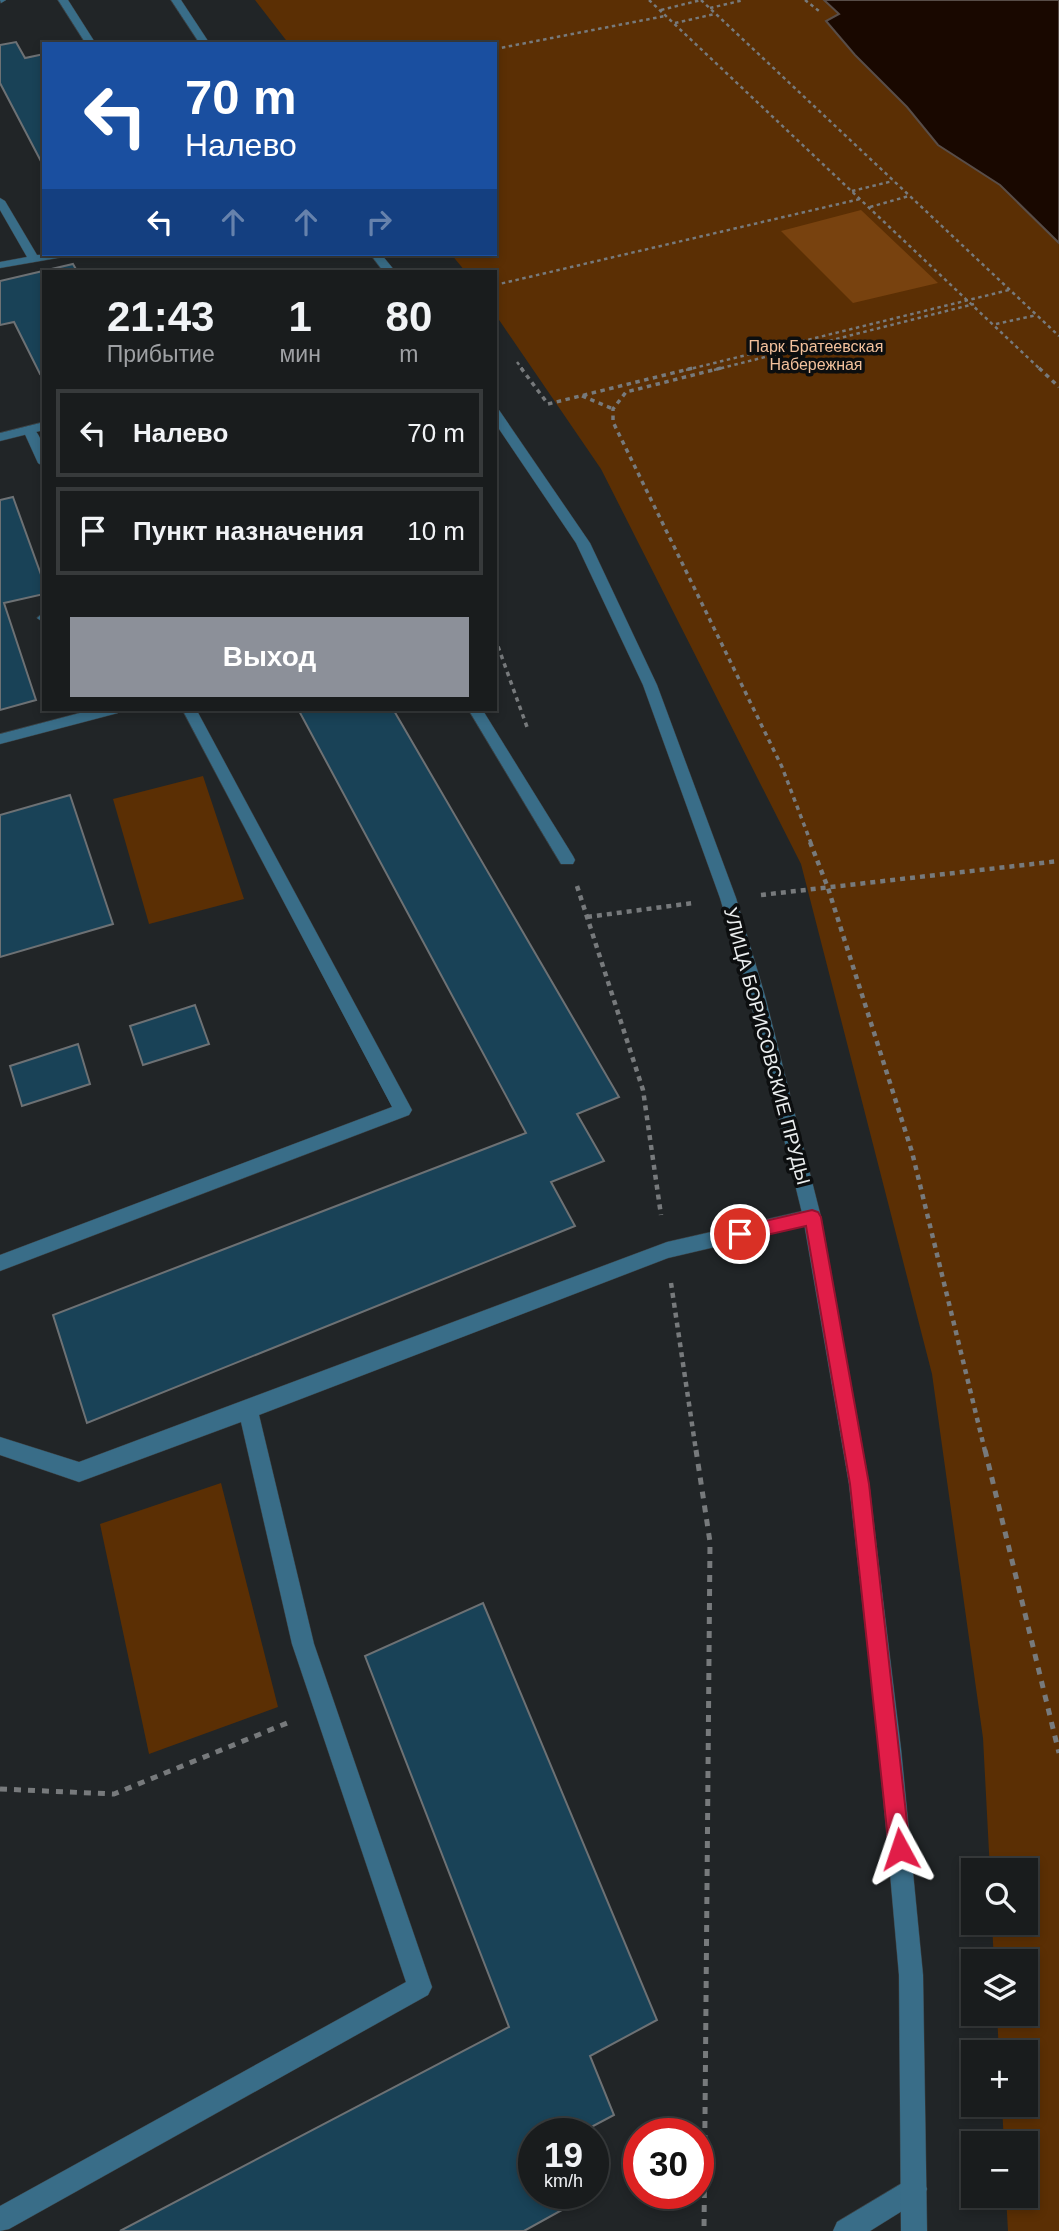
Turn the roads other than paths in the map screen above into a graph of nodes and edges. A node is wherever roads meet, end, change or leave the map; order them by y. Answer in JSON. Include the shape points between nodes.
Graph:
{"nodes":[{"id":1,"x":63,"y":0,"type":"edge"},
{"id":2,"x":176,"y":0,"type":"edge"},
{"id":3,"x":90,"y":42,"type":"edge"},
{"id":4,"x":204,"y":42,"type":"edge"},
{"id":5,"x":0,"y":201,"type":"edge"},
{"id":6,"x":53,"y":256,"type":"edge"},
{"id":7,"x":377,"y":256,"type":"edge"},
{"id":8,"x":34,"y":259,"type":"junction"},
{"id":9,"x":0,"y":265,"type":"edge"},
{"id":10,"x":389,"y":270,"type":"edge"},
{"id":11,"x":497,"y":416,"type":"edge"},
{"id":12,"x":42,"y":427,"type":"edge"},
{"id":13,"x":29,"y":430,"type":"junction"},
{"id":14,"x":0,"y":437,"type":"edge"},
{"id":15,"x":42,"y":459,"type":"edge"},
{"id":16,"x":98,"y":711,"type":"edge"},
{"id":17,"x":190,"y":711,"type":"edge"},
{"id":18,"x":476,"y":711,"type":"edge"},
{"id":19,"x":59,"y":716,"type":"edge"},
{"id":20,"x":0,"y":739,"type":"edge"},
{"id":21,"x":567,"y":860,"type":"road end"},
{"id":22,"x":812,"y":1217,"type":"junction"},
{"id":23,"x":0,"y":1263,"type":"edge"},
{"id":24,"x":248,"y":1410,"type":"junction"},
{"id":25,"x":0,"y":1446,"type":"edge"},
{"id":26,"x":914,"y":2189,"type":"junction"},
{"id":27,"x":0,"y":2220,"type":"edge"},
{"id":28,"x":846,"y":2231,"type":"edge"},
{"id":29,"x":914,"y":2231,"type":"edge"}],
"edges":[{"from":1,"to":3,"type":"street"},
{"from":2,"to":4,"type":"street"},
{"from":5,"to":8,"type":"street"},
{"from":6,"to":8,"type":"street"},
{"from":7,"to":10,"type":"street"},
{"from":8,"to":9,"type":"street"},
{"from":11,"to":22,"type":"street","name":"УЛИЦА БОРИСОВСКИЕ ПРУДЫ","via":[[576,533],[650,685],[728,898]]},
{"from":12,"to":13,"type":"street"},
{"from":13,"to":14,"type":"street"},
{"from":13,"to":15,"type":"street"},
{"from":16,"to":19,"type":"street"},
{"from":17,"to":23,"type":"street","via":[[403,1110]]},
{"from":18,"to":21,"type":"street"},
{"from":19,"to":20,"type":"street"},
{"from":22,"to":24,"type":"street","via":[[667,1250]]},
{"from":22,"to":26,"type":"street","name":"УЛИЦА БОРИСОВСКИЕ ПРУДЫ","via":[[859,1484],[890,1749],[911,1975]]},
{"from":24,"to":25,"type":"street","via":[[79,1472]]},
{"from":24,"to":27,"type":"street","via":[[303,1644],[420,1987]]},
{"from":26,"to":28,"type":"street"},
{"from":26,"to":29,"type":"street","name":"УЛИЦА БОРИСОВСКИЕ ПРУДЫ"}]}
